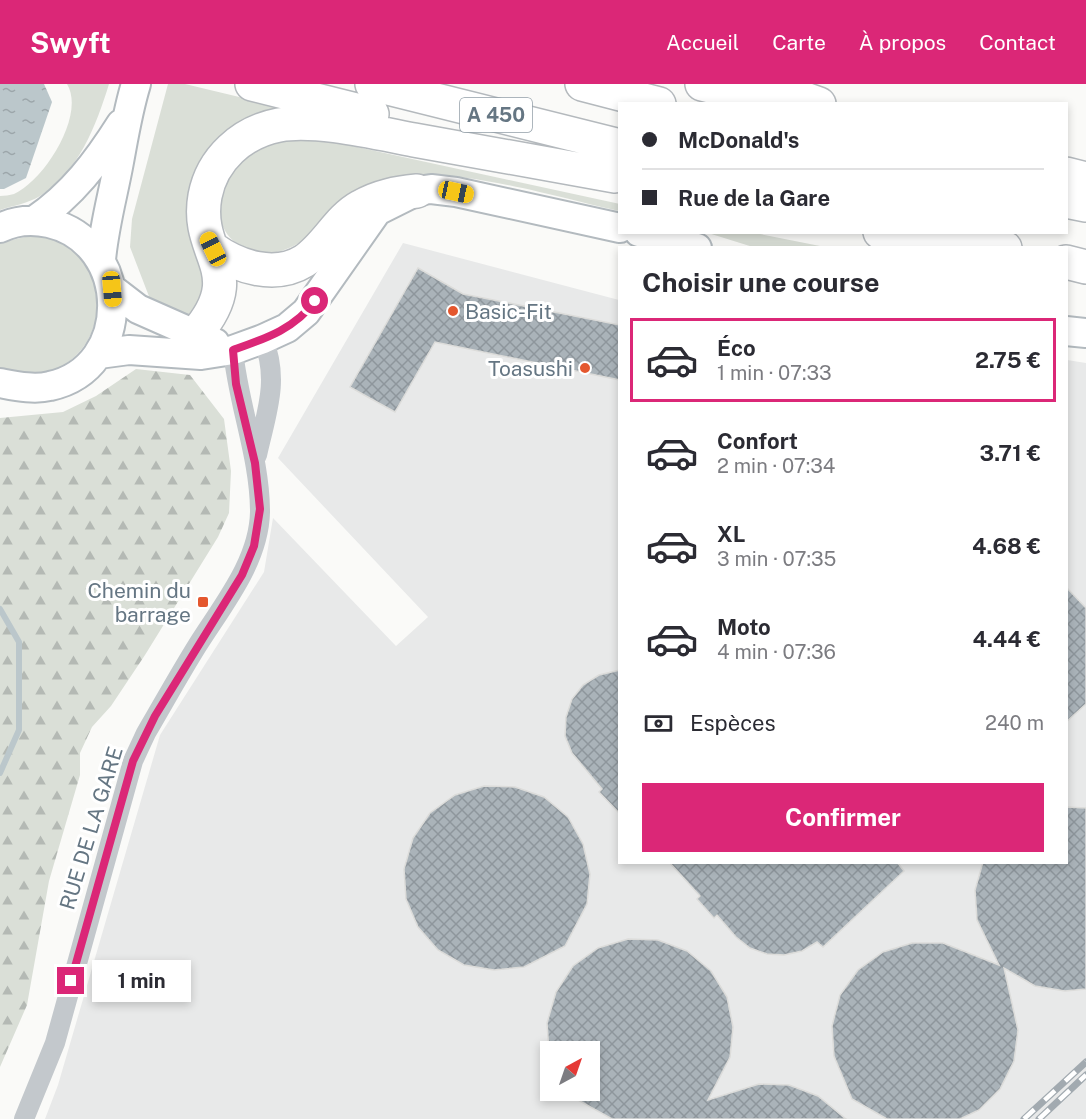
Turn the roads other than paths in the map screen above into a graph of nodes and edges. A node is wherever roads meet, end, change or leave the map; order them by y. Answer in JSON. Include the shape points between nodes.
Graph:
{"nodes":[{"id":1,"x":136,"y":84,"type":"edge"},
{"id":2,"x":252,"y":84,"type":"edge"},
{"id":3,"x":372,"y":84,"type":"edge"},
{"id":4,"x":582,"y":84,"type":"edge"},
{"id":5,"x":702,"y":84,"type":"edge"},
{"id":6,"x":763,"y":84,"type":"edge"},
{"id":7,"x":651,"y":102,"type":"edge"},
{"id":8,"x":774,"y":102,"type":"edge"},
{"id":9,"x":813,"y":102,"type":"edge"},
{"id":10,"x":125,"y":117,"type":"junction"},
{"id":11,"x":618,"y":166,"type":"edge"},
{"id":12,"x":1068,"y":174,"type":"edge"},
{"id":13,"x":1086,"y":179,"type":"edge"},
{"id":14,"x":417,"y":191,"type":"junction"},
{"id":15,"x":1068,"y":201,"type":"edge"},
{"id":16,"x":1086,"y":205,"type":"edge"},
{"id":17,"x":35,"y":220,"type":"junction"},
{"id":18,"x":0,"y":228,"type":"edge"},
{"id":19,"x":618,"y":228,"type":"edge"},
{"id":20,"x":646,"y":234,"type":"edge"},
{"id":21,"x":888,"y":234,"type":"edge"},
{"id":22,"x":955,"y":234,"type":"edge"},
{"id":23,"x":690,"y":246,"type":"edge"},
{"id":24,"x":936,"y":246,"type":"edge"},
{"id":25,"x":989,"y":246,"type":"edge"},
{"id":26,"x":213,"y":249,"type":"junction"},
{"id":27,"x":101,"y":260,"type":"junction"},
{"id":28,"x":1068,"y":262,"type":"edge"},
{"id":29,"x":1086,"y":267,"type":"edge"},
{"id":30,"x":112,"y":289,"type":"junction"},
{"id":31,"x":1068,"y":331,"type":"edge"},
{"id":32,"x":1086,"y":333,"type":"edge"},
{"id":33,"x":263,"y":339,"type":"junction"},
{"id":34,"x":184,"y":344,"type":"junction"},
{"id":35,"x":233,"y":350,"type":"junction"},
{"id":36,"x":99,"y":354,"type":"junction"},
{"id":37,"x":0,"y":383,"type":"edge"},
{"id":38,"x":255,"y":463,"type":"junction"},
{"id":39,"x":24,"y":1119,"type":"edge"}],
"edges":[{"from":1,"to":10,"type":"main road"},
{"from":2,"to":11,"type":"highway"},
{"from":3,"to":11,"type":"highway","number":"A 450"},
{"from":4,"to":7,"type":"highway"},
{"from":5,"to":8,"type":"highway"},
{"from":6,"to":9,"type":"highway"},
{"from":10,"to":17,"type":"main road","via":[[67,196]]},
{"from":10,"to":27,"type":"main road"},
{"from":11,"to":26,"type":"highway","via":[[374,132],[279,125],[238,143],[212,173],[202,214]]},
{"from":12,"to":13,"type":"highway"},
{"from":14,"to":19,"type":"main road","via":[[456,192]]},
{"from":14,"to":26,"type":"highway","via":[[385,195],[358,208],[304,261],[284,269],[260,270]]},
{"from":14,"to":33,"type":"main road","via":[[377,211],[306,312],[287,328]]},
{"from":15,"to":16,"type":"highway"},
{"from":17,"to":18,"type":"main road","via":[[11,222]]},
{"from":17,"to":27,"type":"main road","via":[[72,232],[90,245]]},
{"from":20,"to":23,"type":"main road"},
{"from":21,"to":24,"type":"highway"},
{"from":22,"to":25,"type":"highway"},
{"from":26,"to":34,"type":"highway","via":[[220,283],[216,303],[208,320]]},
{"from":27,"to":30,"type":"main road"},
{"from":28,"to":29,"type":"highway"},
{"from":30,"to":34,"type":"main road"},
{"from":30,"to":36,"type":"main road","via":[[114,310]]},
{"from":31,"to":32,"type":"main road"},
{"from":33,"to":35,"type":"main road"},
{"from":33,"to":38,"type":"street","name":"RUE DE LA GARE","via":[[273,387]]},
{"from":34,"to":35,"type":"main road"},
{"from":34,"to":36,"type":"main road"},
{"from":35,"to":38,"type":"street","name":"RUE DE LA GARE","via":[[236,384]]},
{"from":36,"to":37,"type":"main road","via":[[67,380],[49,387]]},
{"from":38,"to":39,"type":"street","name":"RUE DE LA GARE","via":[[260,509],[254,546],[242,575],[151,724],[133,761],[55,1043]]}]}
